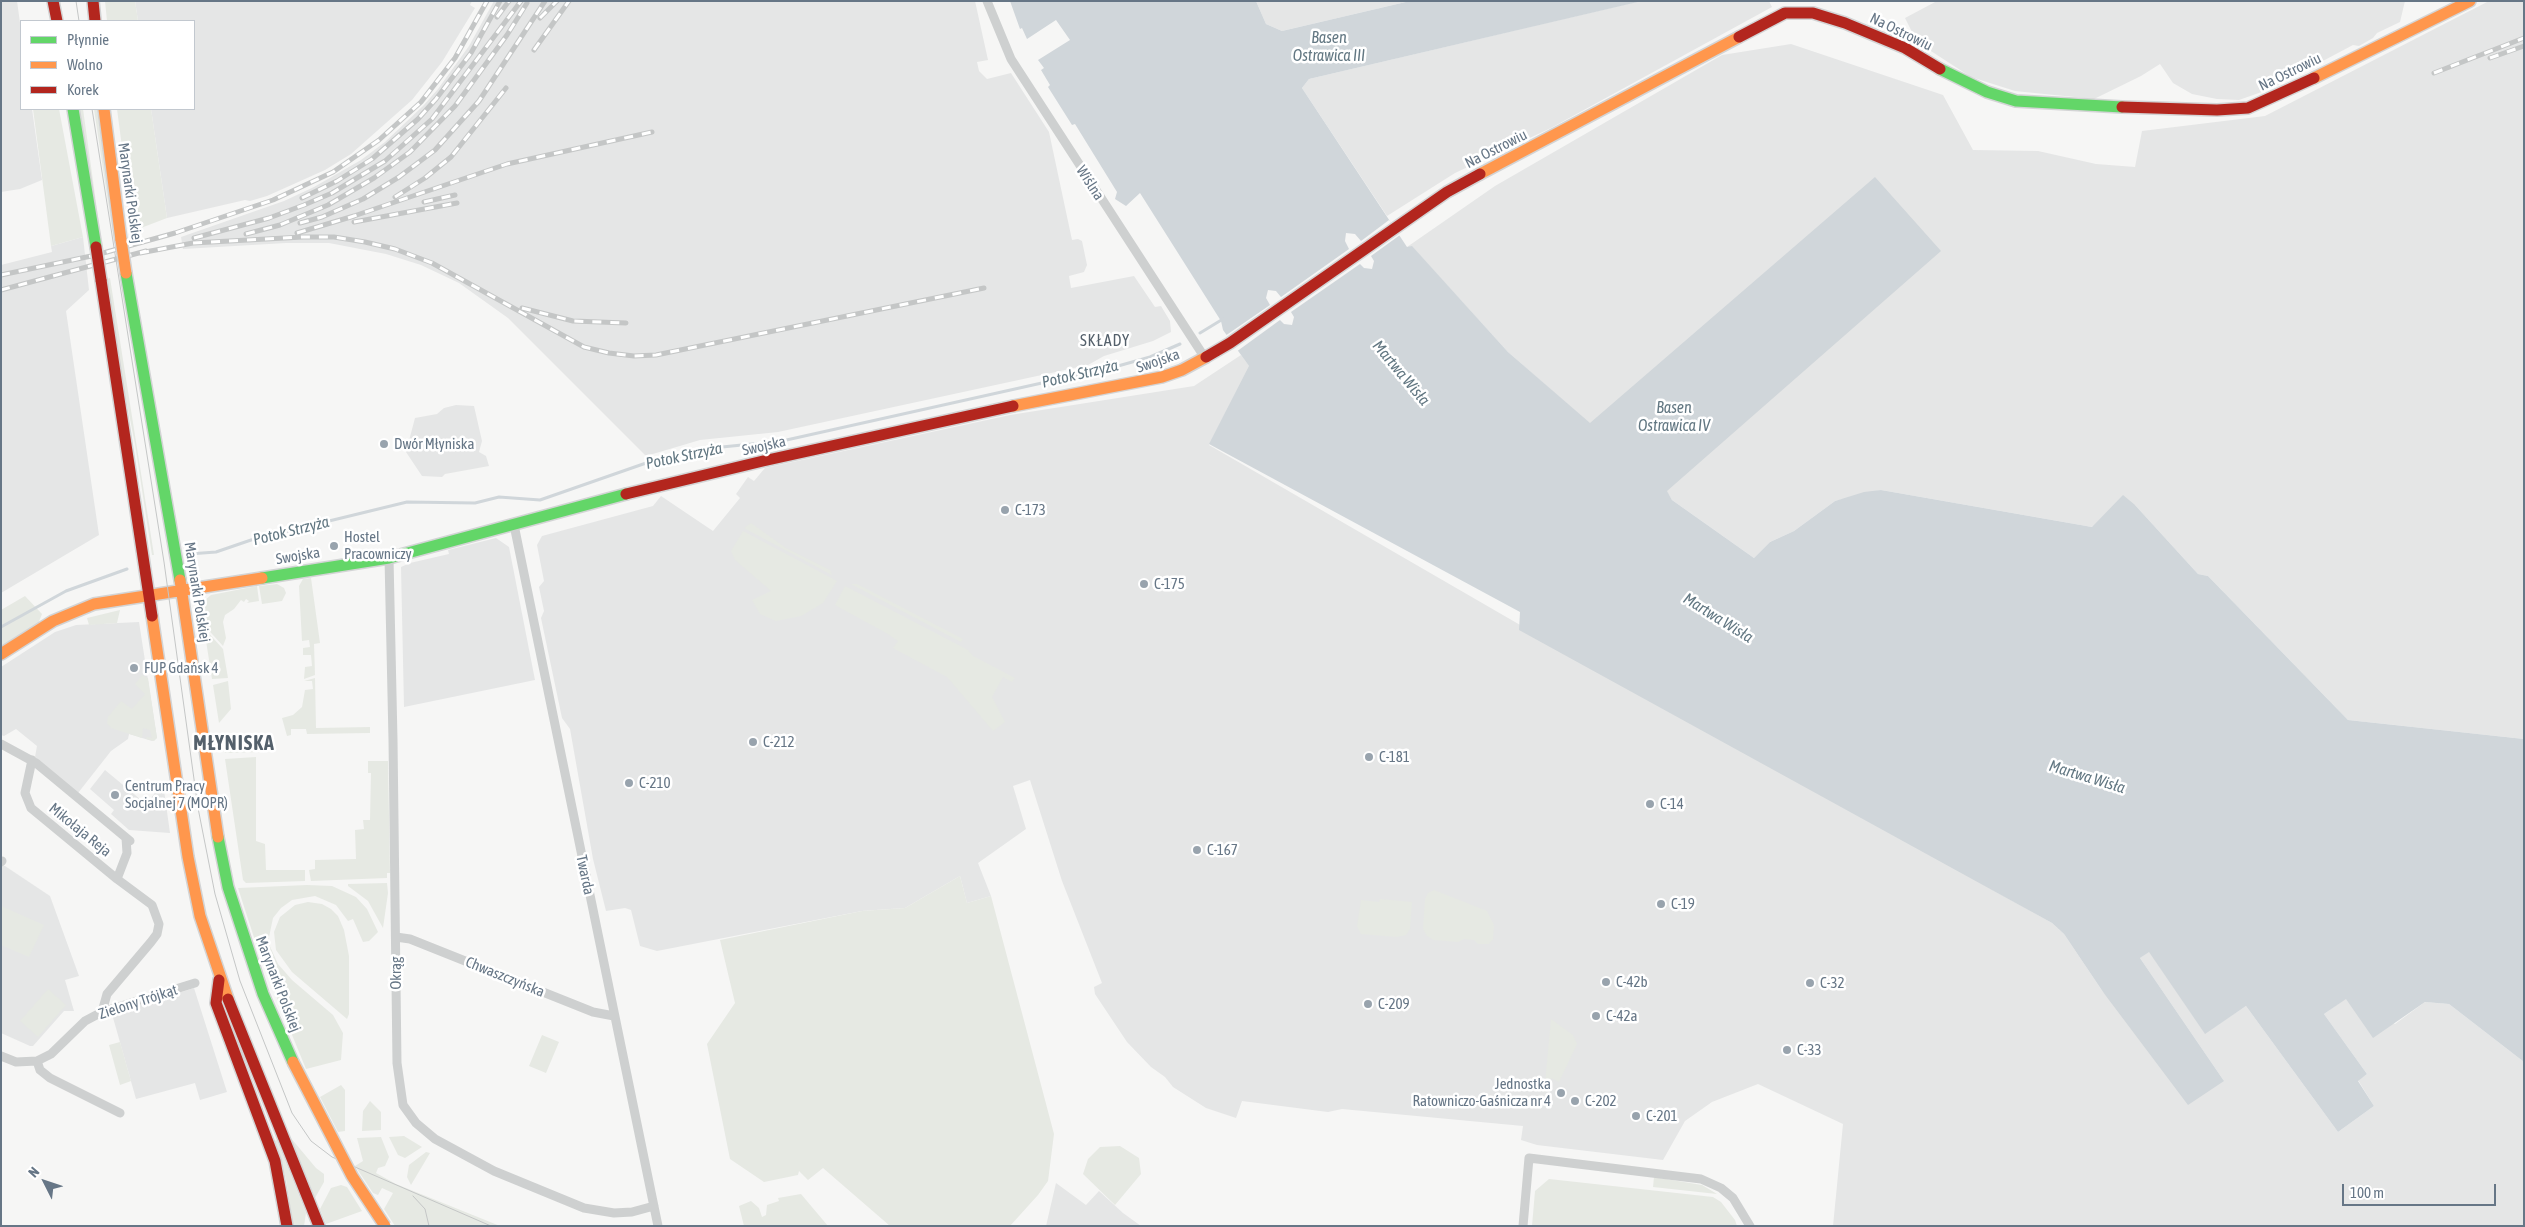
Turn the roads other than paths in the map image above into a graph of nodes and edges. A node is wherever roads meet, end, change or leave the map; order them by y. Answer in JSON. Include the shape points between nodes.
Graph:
{"nodes":[{"id":1,"x":53,"y":1,"type":"edge"},
{"id":2,"x":93,"y":1,"type":"edge"},
{"id":3,"x":987,"y":1,"type":"edge"},
{"id":4,"x":2470,"y":1,"type":"edge"},
{"id":5,"x":57,"y":20,"type":"edge"},
{"id":6,"x":95,"y":20,"type":"edge"},
{"id":7,"x":73,"y":110,"type":"edge"},
{"id":8,"x":104,"y":110,"type":"edge"},
{"id":9,"x":1204,"y":358,"type":"junction"},
{"id":10,"x":514,"y":525,"type":"junction"},
{"id":11,"x":388,"y":558,"type":"junction"},
{"id":12,"x":182,"y":590,"type":"junction"},
{"id":13,"x":148,"y":595,"type":"junction"},
{"id":14,"x":1,"y":654,"type":"edge"},
{"id":15,"x":1,"y":744,"type":"edge"},
{"id":16,"x":32,"y":760,"type":"junction"},
{"id":17,"x":118,"y":878,"type":"junction"},
{"id":18,"x":396,"y":937,"type":"junction"},
{"id":19,"x":219,"y":976,"type":"junction"},
{"id":20,"x":195,"y":983,"type":"dead end"},
{"id":21,"x":102,"y":1012,"type":"junction"},
{"id":22,"x":614,"y":1016,"type":"junction"},
{"id":23,"x":1,"y":1056,"type":"edge"},
{"id":24,"x":37,"y":1061,"type":"junction"},
{"id":25,"x":120,"y":1113,"type":"dead end"},
{"id":26,"x":654,"y":1206,"type":"junction"},
{"id":27,"x":287,"y":1226,"type":"edge"},
{"id":28,"x":319,"y":1226,"type":"edge"},
{"id":29,"x":385,"y":1226,"type":"edge"},
{"id":30,"x":658,"y":1226,"type":"edge"},
{"id":31,"x":1523,"y":1226,"type":"edge"},
{"id":32,"x":1750,"y":1226,"type":"edge"}],
"edges":[{"from":1,"to":5,"type":"street"},
{"from":2,"to":6,"type":"street"},
{"from":3,"to":9,"type":"street","name":"Wiślna","via":[[1011,59]]},
{"from":4,"to":9,"type":"street","name":"Na Ostrowiu","via":[[2263,102],[2248,108],[2217,110],[2016,100],[1987,92],[1905,48],[1845,23],[1813,13],[1785,13],[1447,192]]},
{"from":7,"to":13,"type":"street","bridge":true,"via":[[102,280]]},
{"from":8,"to":12,"type":"street","name":"Marynarki Polskiej","bridge":true,"via":[[126,273]]},
{"from":9,"to":10,"type":"street","name":"Swojska","via":[[1182,370],[1146,382],[1014,406],[763,461]]},
{"from":10,"to":11,"type":"street","name":"Swojska"},
{"from":10,"to":22,"type":"street","name":"Twarda"},
{"from":11,"to":12,"type":"street","name":"Swojska"},
{"from":11,"to":18,"type":"street","name":"Okrąg"},
{"from":12,"to":13,"type":"street","name":"Swojska"},
{"from":12,"to":29,"type":"street","name":"Marynarki Polskiej","bridge":true,"via":[[214,821],[228,887],[263,994],[293,1062],[352,1176]]},
{"from":13,"to":14,"type":"street","via":[[80,608]]},
{"from":13,"to":19,"type":"street","via":[[188,857],[200,916]]},
{"from":15,"to":16,"type":"street","name":"Mikołaja Reja"},
{"from":16,"to":17,"type":"street","name":"Mikołaja Reja","via":[[25,793],[31,808]]},
{"from":16,"to":17,"type":"street","name":"Mikołaja Reja","via":[[128,840]]},
{"from":17,"to":21,"type":"street","via":[[152,906],[159,924],[157,934],[107,994]]},
{"from":18,"to":22,"type":"street","name":"Chwaszczyńska","via":[[593,1012]]},
{"from":18,"to":26,"type":"street","name":"Okrąg","via":[[397,1078],[402,1105],[416,1124],[434,1139],[494,1171],[584,1208],[614,1214]]},
{"from":19,"to":27,"type":"street","via":[[216,1003],[275,1161]]},
{"from":19,"to":28,"type":"street"},
{"from":20,"to":21,"type":"street","name":"Zielony Trójkąt"},
{"from":21,"to":24,"type":"street","name":"Zielony Trójkąt","via":[[85,1021],[52,1054]]},
{"from":22,"to":26,"type":"street","name":"Twarda"},
{"from":23,"to":24,"type":"street","via":[[16,1062]]},
{"from":24,"to":25,"type":"street","via":[[40,1070],[50,1078]]},
{"from":26,"to":30,"type":"street","name":"Twarda"},
{"from":31,"to":32,"type":"street","via":[[1528,1158],[1701,1179],[1733,1198]]}]}
